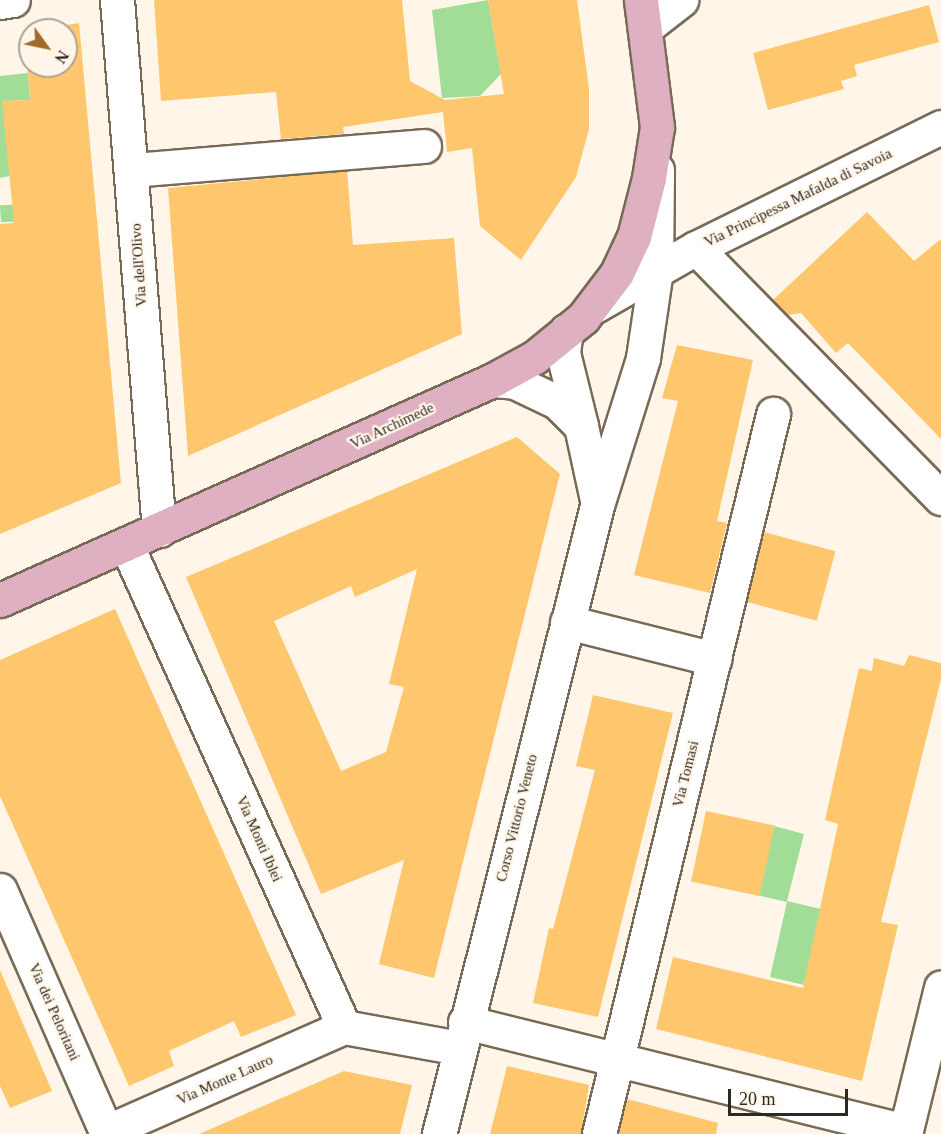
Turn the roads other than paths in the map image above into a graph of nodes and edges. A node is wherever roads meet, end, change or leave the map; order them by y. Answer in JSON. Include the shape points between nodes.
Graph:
{"nodes":[{"id":1,"x":13,"y":0,"type":"edge"},
{"id":2,"x":117,"y":0,"type":"edge"},
{"id":3,"x":681,"y":0,"type":"edge"},
{"id":4,"x":0,"y":2,"type":"edge"},
{"id":5,"x":643,"y":14,"type":"edge"},
{"id":6,"x":657,"y":127,"type":"junction"},
{"id":7,"x":941,"y":127,"type":"edge"},
{"id":8,"x":424,"y":146,"type":"dead end"},
{"id":9,"x":132,"y":170,"type":"junction"},
{"id":10,"x":696,"y":248,"type":"junction"},
{"id":11,"x":656,"y":270,"type":"junction"},
{"id":12,"x":582,"y":318,"type":"junction"},
{"id":13,"x":643,"y":358,"type":"junction"},
{"id":14,"x":494,"y":380,"type":"junction"},
{"id":15,"x":774,"y":414,"type":"dead end"},
{"id":16,"x":581,"y":426,"type":"junction"},
{"id":17,"x":941,"y":498,"type":"edge"},
{"id":18,"x":598,"y":502,"type":"junction"},
{"id":19,"x":159,"y":530,"type":"junction"},
{"id":20,"x":126,"y":544,"type":"junction"},
{"id":21,"x":0,"y":600,"type":"edge"},
{"id":22,"x":567,"y":622,"type":"junction"},
{"id":23,"x":714,"y":659,"type":"junction"},
{"id":24,"x":0,"y":890,"type":"edge"},
{"id":25,"x":941,"y":987,"type":"edge"},
{"id":26,"x":345,"y":1028,"type":"junction"},
{"id":27,"x":462,"y":1035,"type":"junction"},
{"id":28,"x":617,"y":1059,"type":"junction"},
{"id":29,"x":905,"y":1132,"type":"edge"},
{"id":30,"x":107,"y":1133,"type":"edge"},
{"id":31,"x":439,"y":1134,"type":"edge"},
{"id":32,"x":599,"y":1134,"type":"edge"}],
"edges":[{"from":1,"to":4,"type":"street"},
{"from":2,"to":9,"type":"street","name":"Via dell'Olivo"},
{"from":3,"to":5,"type":"street"},
{"from":5,"to":6,"type":"main road"},
{"from":6,"to":11,"type":"street","name":"Corso Vittorio Veneto"},
{"from":6,"to":12,"type":"main road","name":"Via Archimede","via":[[634,237]]},
{"from":7,"to":10,"type":"street","name":"Via Principessa Mafalda di Savoia"},
{"from":8,"to":9,"type":"street"},
{"from":9,"to":19,"type":"street","name":"Via dell'Olivo"},
{"from":10,"to":11,"type":"street","name":"Via Principessa Mafalda di Savoia"},
{"from":10,"to":17,"type":"street"},
{"from":11,"to":12,"type":"street","name":"Via Principessa Mafalda di Savoia"},
{"from":11,"to":13,"type":"street","name":"Corso Vittorio Veneto"},
{"from":12,"to":13,"type":"street","via":[[608,312],[628,320],[640,336]]},
{"from":12,"to":14,"type":"main road","name":"Via Archimede","via":[[535,357]]},
{"from":12,"to":16,"type":"street","via":[[563,353]]},
{"from":13,"to":18,"type":"street","name":"Corso Vittorio Veneto"},
{"from":14,"to":16,"type":"street","via":[[515,382],[557,402]]},
{"from":14,"to":19,"type":"main road","name":"Via Archimede"},
{"from":15,"to":23,"type":"street","name":"Via Tomasi"},
{"from":16,"to":18,"type":"street"},
{"from":18,"to":22,"type":"street","name":"Corso Vittorio Veneto"},
{"from":19,"to":20,"type":"main road","name":"Via Archimede"},
{"from":20,"to":21,"type":"main road","name":"Via Archimede"},
{"from":20,"to":26,"type":"street","name":"Via Monti Iblei"},
{"from":22,"to":23,"type":"street"},
{"from":22,"to":27,"type":"street","name":"Corso Vittorio Veneto"},
{"from":23,"to":28,"type":"street","name":"Via Tomasi"},
{"from":24,"to":30,"type":"street","name":"Via dei Peloritani"},
{"from":25,"to":29,"type":"street"},
{"from":26,"to":27,"type":"street"},
{"from":26,"to":30,"type":"street","name":"Via Monte Lauro"},
{"from":27,"to":28,"type":"street"},
{"from":27,"to":31,"type":"street","name":"Corso Vittorio Veneto"},
{"from":28,"to":29,"type":"street"},
{"from":28,"to":32,"type":"street","name":"Via Tomasi"}]}
